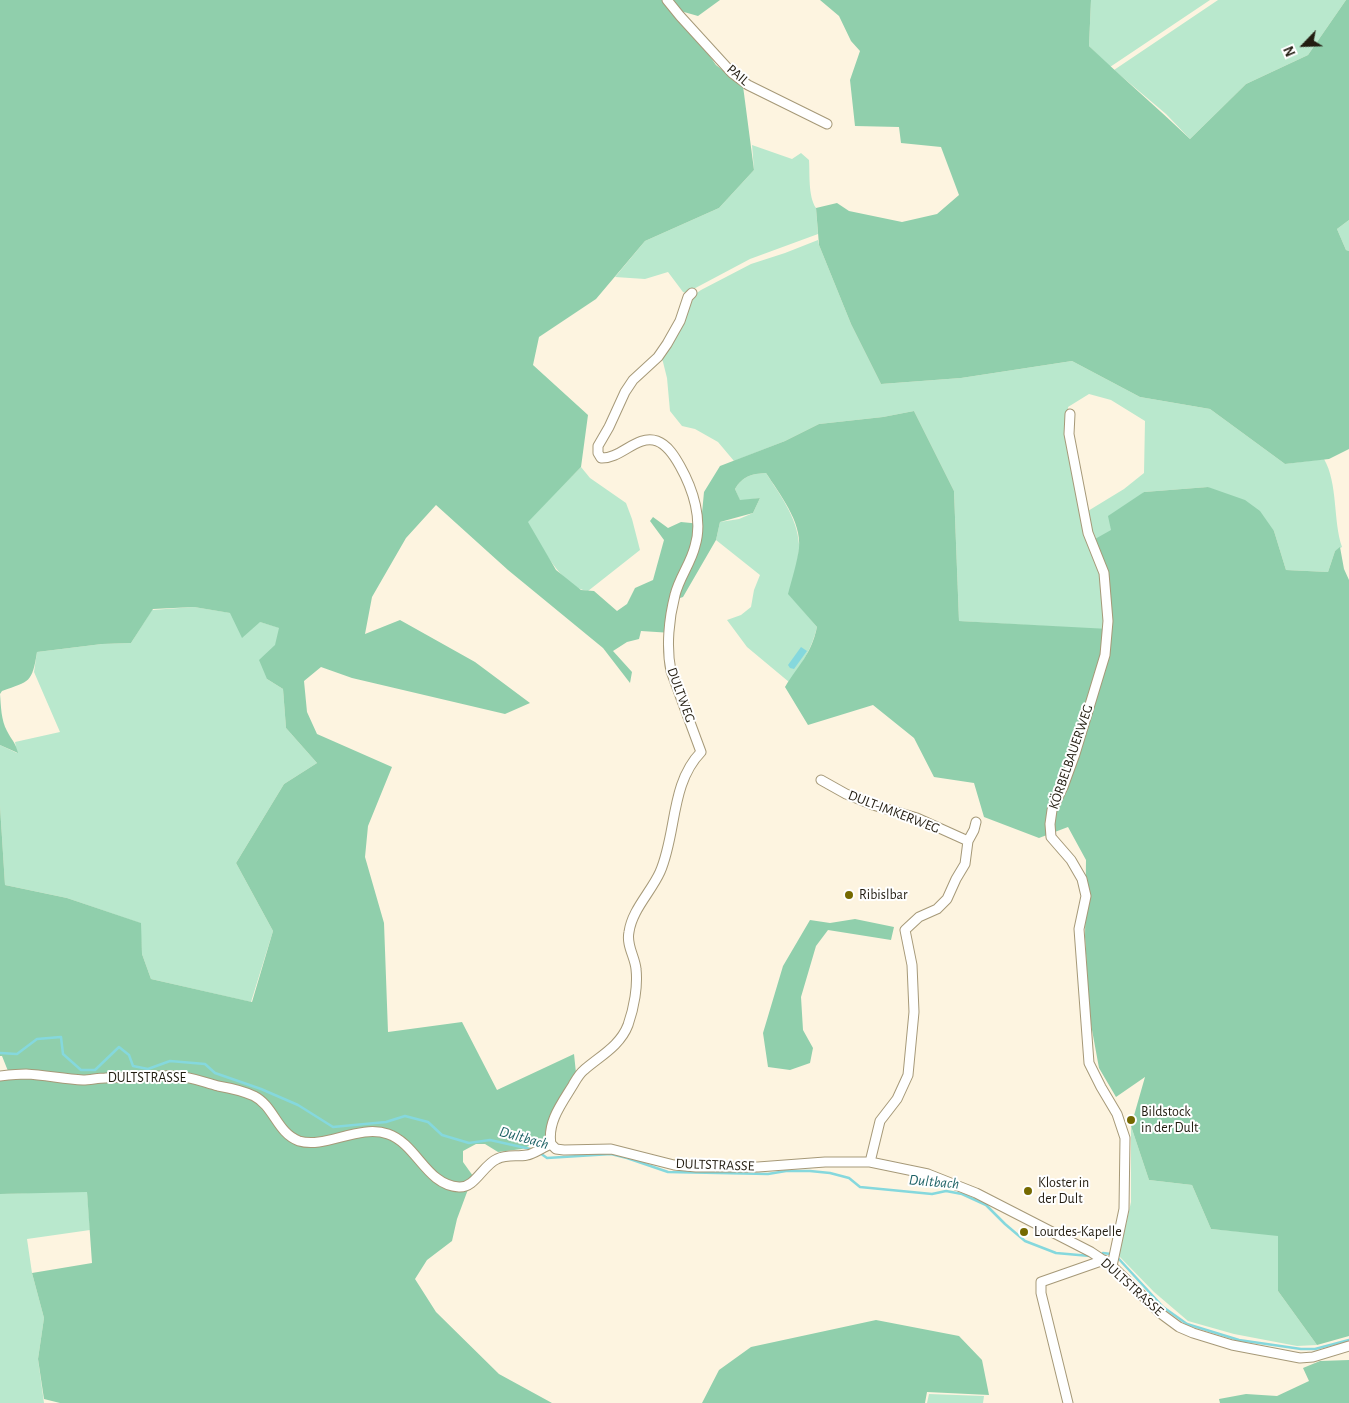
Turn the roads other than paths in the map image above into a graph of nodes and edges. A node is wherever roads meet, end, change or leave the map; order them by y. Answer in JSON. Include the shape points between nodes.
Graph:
{"nodes":[{"id":1,"x":667,"y":0,"type":"edge"},
{"id":2,"x":828,"y":124,"type":"dead end"},
{"id":3,"x":692,"y":293,"type":"dead end"},
{"id":4,"x":1070,"y":414,"type":"dead end"},
{"id":5,"x":822,"y":780,"type":"dead end"},
{"id":6,"x":976,"y":822,"type":"dead end"},
{"id":7,"x":968,"y":841,"type":"junction"},
{"id":8,"x":0,"y":1076,"type":"edge"},
{"id":9,"x":551,"y":1144,"type":"junction"},
{"id":10,"x":870,"y":1162,"type":"junction"},
{"id":11,"x":1104,"y":1260,"type":"junction"},
{"id":12,"x":1112,"y":1266,"type":"junction"},
{"id":13,"x":1349,"y":1346,"type":"edge"},
{"id":14,"x":1068,"y":1403,"type":"edge"}],
"edges":[{"from":1,"to":2,"type":"street","name":"PAIL","via":[[732,72],[748,85]]},
{"from":3,"to":9,"type":"street","name":"DULTWEG","via":[[667,344],[624,392],[610,427],[598,446],[598,454],[601,458],[609,458],[646,440],[657,441],[668,448],[677,460],[693,494],[696,545],[675,594],[668,659],[701,752],[683,781],[661,870],[631,920],[628,934],[636,968],[628,1026],[620,1040],[582,1071],[559,1107],[552,1126]]},
{"from":4,"to":12,"type":"street","name":"KÖRBELBAUERWEG","via":[[1068,434],[1088,533],[1104,573],[1108,621],[1105,655],[1050,824],[1052,837],[1082,879],[1086,896],[1079,929],[1090,1063],[1117,1114],[1125,1138],[1124,1209]]},
{"from":5,"to":7,"type":"street","name":"DULT-IMKERWEG","via":[[846,794],[917,818]]},
{"from":6,"to":7,"type":"street"},
{"from":7,"to":10,"type":"street","via":[[965,864],[947,899],[938,909],[919,917],[905,930],[912,965],[914,1012],[908,1075],[897,1099],[880,1121]]},
{"from":8,"to":9,"type":"street","name":"DULTSTRASSE","via":[[26,1074],[84,1080],[190,1078],[254,1096],[263,1102],[285,1131],[299,1141],[330,1139],[355,1132],[386,1133],[397,1137],[438,1180],[460,1188],[472,1183],[497,1159],[527,1155]]},
{"from":9,"to":10,"type":"street","name":"DULTSTRASSE","via":[[564,1150],[611,1149],[674,1165],[696,1167]]},
{"from":10,"to":11,"type":"street","name":"DULTSTRASSE","via":[[928,1174],[976,1193]]},
{"from":11,"to":12,"type":"street","name":"DULTSTRASSE"},
{"from":11,"to":14,"type":"street","via":[[1041,1282]]},
{"from":12,"to":13,"type":"street","name":"DULTSTRASSE","via":[[1160,1313],[1193,1333],[1300,1358]]}]}
